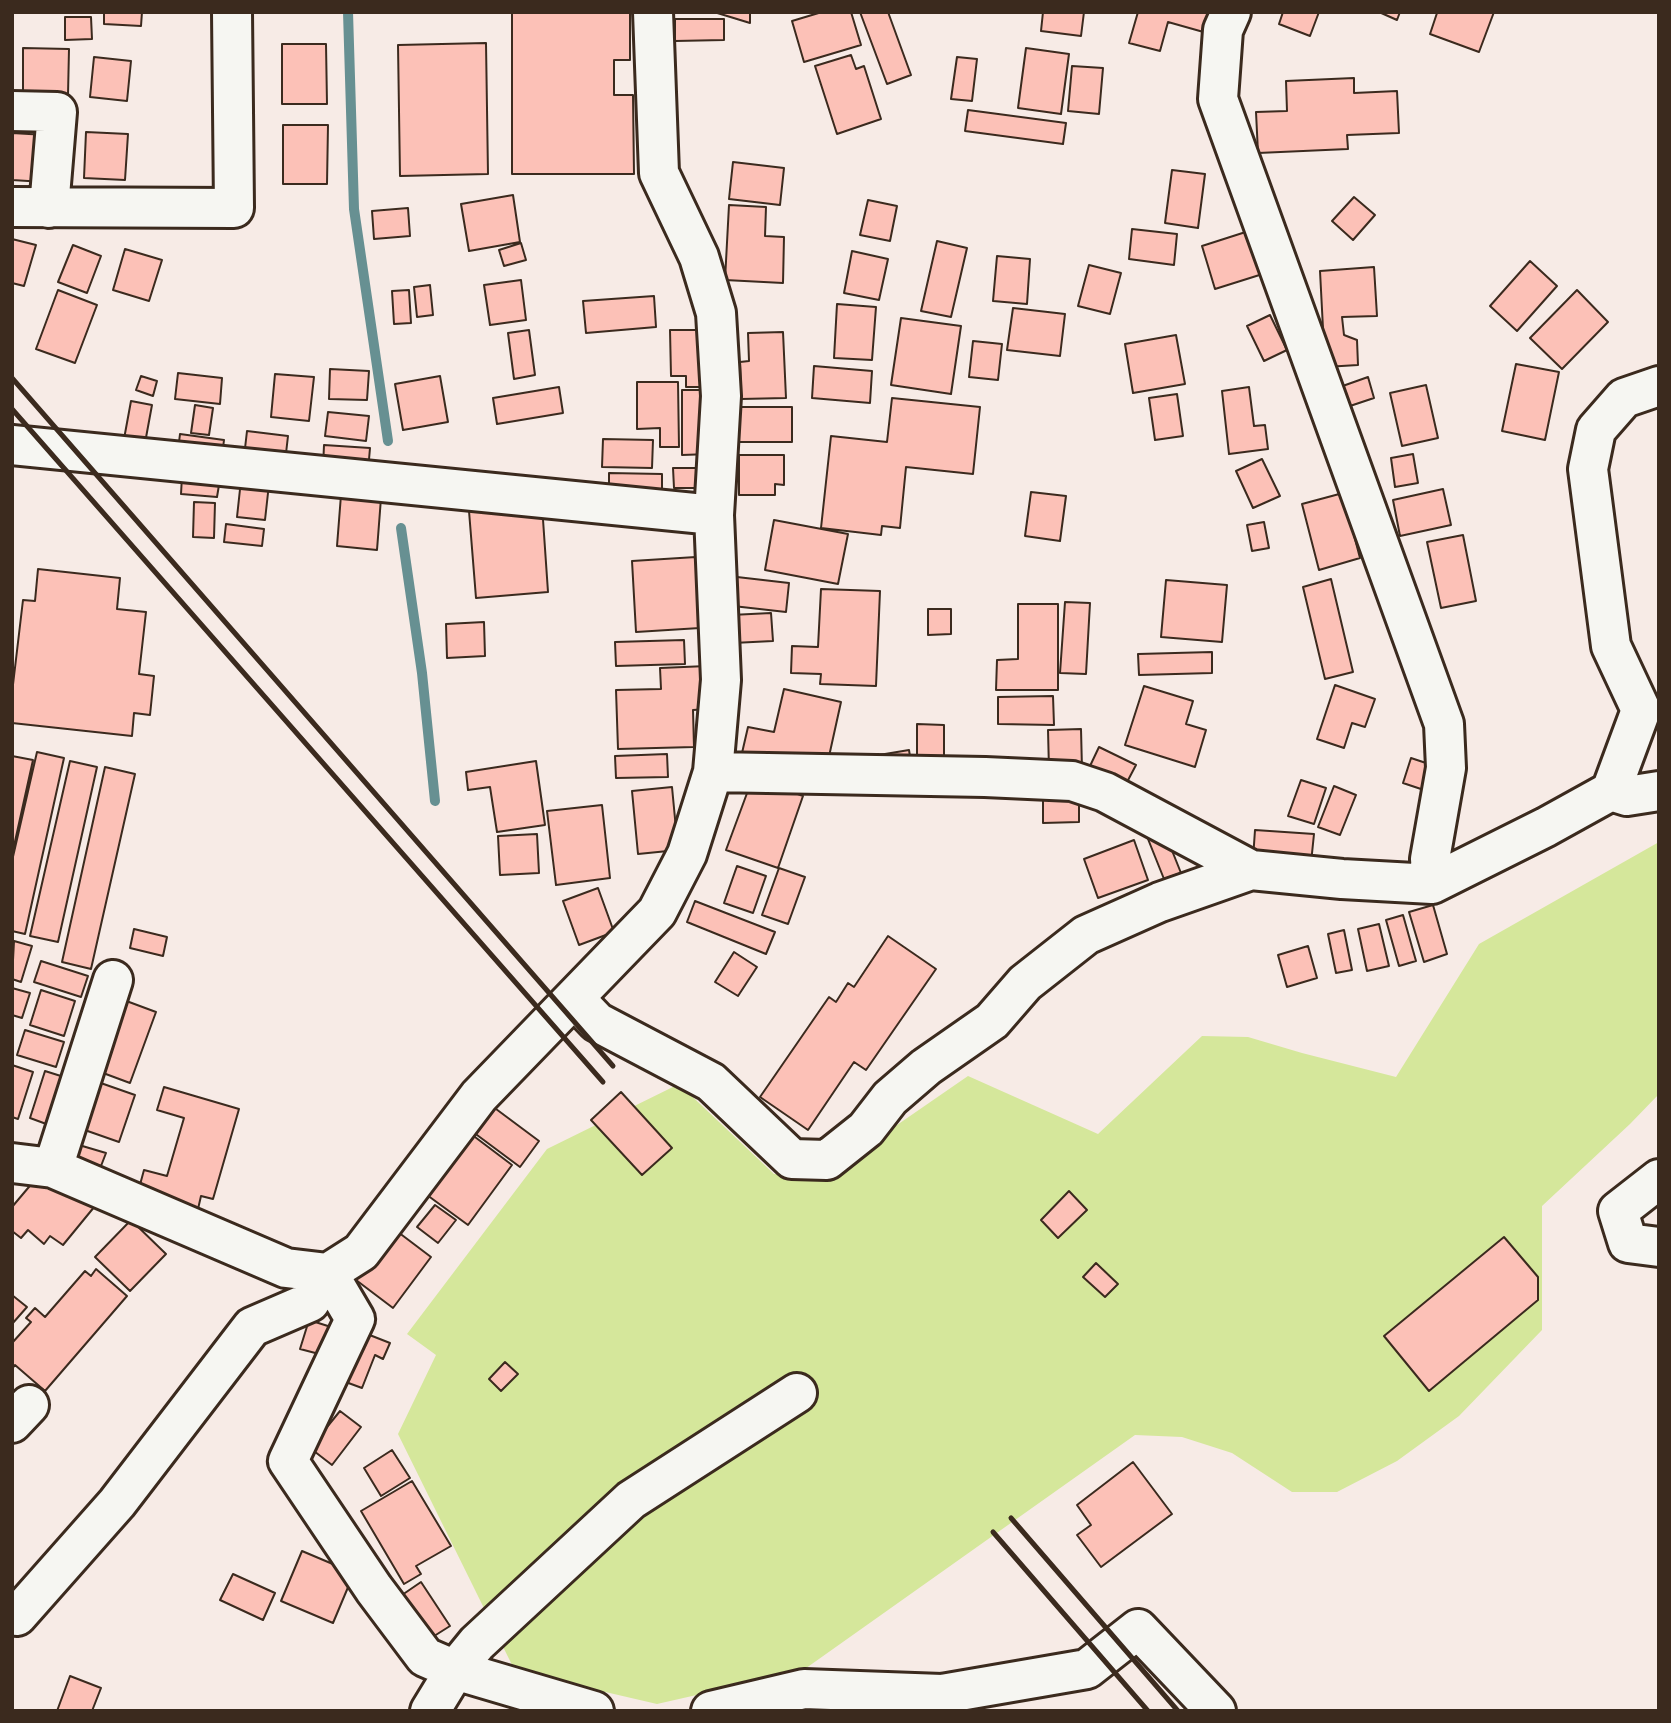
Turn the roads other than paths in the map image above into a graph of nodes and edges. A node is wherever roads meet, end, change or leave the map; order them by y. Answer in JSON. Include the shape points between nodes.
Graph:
{"nodes":[{"id":1,"x":233,"y":12,"type":"edge"},
{"id":2,"x":653,"y":12,"type":"edge"},
{"id":3,"x":1231,"y":12,"type":"edge"},
{"id":4,"x":12,"y":111,"type":"edge"},
{"id":5,"x":31,"y":207,"type":"edge"},
{"id":6,"x":1659,"y":386,"type":"edge"},
{"id":7,"x":12,"y":445,"type":"edge"},
{"id":8,"x":714,"y":514,"type":"junction"},
{"id":9,"x":713,"y":772,"type":"junction"},
{"id":10,"x":1611,"y":791,"type":"junction"},
{"id":11,"x":1659,"y":791,"type":"edge"},
{"id":12,"x":1251,"y":870,"type":"junction"},
{"id":13,"x":1432,"y":884,"type":"junction"},
{"id":14,"x":113,"y":980,"type":"dead end"},
{"id":15,"x":574,"y":998,"type":"junction"},
{"id":16,"x":12,"y":1163,"type":"edge"},
{"id":17,"x":53,"y":1168,"type":"junction"},
{"id":18,"x":1659,"y":1179,"type":"edge"},
{"id":19,"x":1659,"y":1247,"type":"edge"},
{"id":20,"x":328,"y":1273,"type":"junction"},
{"id":21,"x":797,"y":1394,"type":"dead end"},
{"id":22,"x":19,"y":1603,"type":"edge"},
{"id":23,"x":455,"y":1670,"type":"junction"},
{"id":24,"x":430,"y":1711,"type":"edge"},
{"id":25,"x":594,"y":1711,"type":"edge"},
{"id":26,"x":711,"y":1711,"type":"edge"},
{"id":27,"x":1216,"y":1711,"type":"edge"}],
"edges":[{"from":1,"to":5,"type":"street","via":[[234,208]]},
{"from":2,"to":8,"type":"street","via":[[659,173],[699,257],[716,313],[721,396]]},
{"from":3,"to":13,"type":"street","via":[[1223,30],[1218,99],[1444,724],[1446,768],[1430,859]]},
{"from":4,"to":5,"type":"street","via":[[57,112]]},
{"from":6,"to":10,"type":"street","via":[[1624,398],[1596,430],[1588,469],[1611,646],[1641,710]]},
{"from":7,"to":8,"type":"street"},
{"from":8,"to":9,"type":"street","via":[[721,680]]},
{"from":9,"to":12,"type":"street","via":[[1072,781],[1105,792]]},
{"from":9,"to":15,"type":"street","via":[[687,854],[657,912]]},
{"from":10,"to":11,"type":"street","via":[[1627,796]]},
{"from":10,"to":13,"type":"street"},
{"from":12,"to":13,"type":"street"},
{"from":12,"to":15,"type":"street","via":[[1160,902],[1086,935],[1025,983],[992,1021],[926,1067],[891,1098],[866,1129],[827,1160],[792,1159],[711,1082],[597,1022]]},
{"from":14,"to":17,"type":"street"},
{"from":15,"to":20,"type":"street","via":[[480,1096],[361,1252]]},
{"from":16,"to":17,"type":"street"},
{"from":17,"to":20,"type":"street","via":[[286,1268]]},
{"from":18,"to":19,"type":"street","via":[[1618,1211],[1628,1243]]},
{"from":20,"to":22,"type":"street","via":[[310,1302],[253,1327],[117,1503]]},
{"from":20,"to":23,"type":"street","via":[[355,1319],[288,1461],[373,1589],[425,1657]]},
{"from":21,"to":23,"type":"street","via":[[631,1500],[477,1643]]},
{"from":23,"to":24,"type":"street"},
{"from":23,"to":25,"type":"street"},
{"from":26,"to":27,"type":"street","via":[[804,1689],[942,1694],[1087,1669],[1138,1629]]}]}
